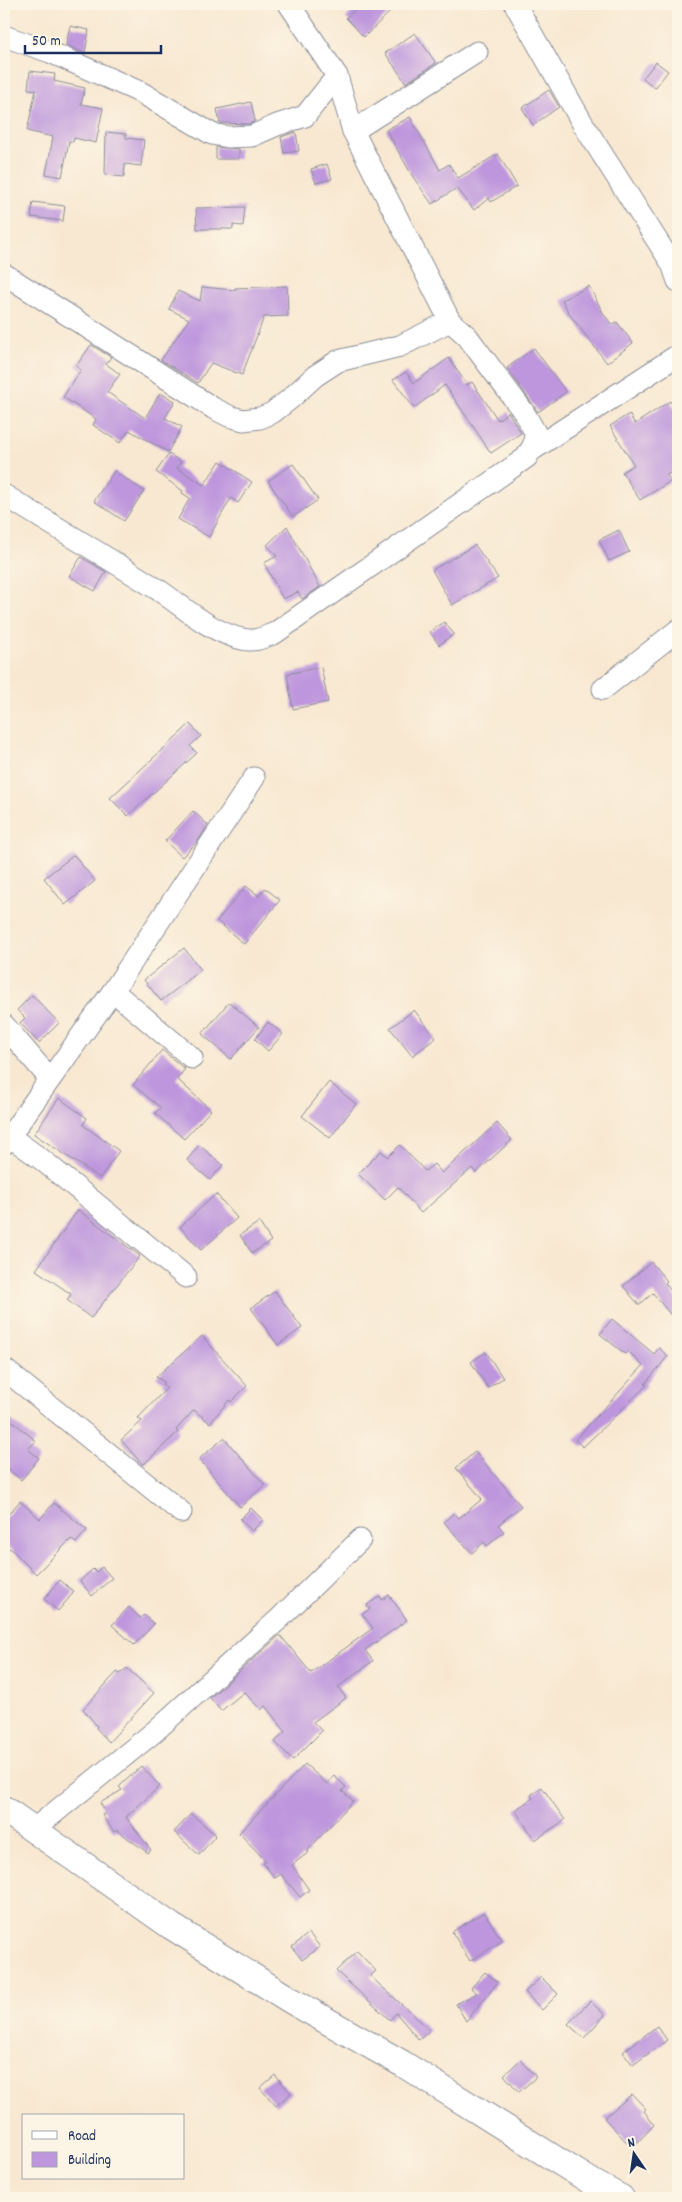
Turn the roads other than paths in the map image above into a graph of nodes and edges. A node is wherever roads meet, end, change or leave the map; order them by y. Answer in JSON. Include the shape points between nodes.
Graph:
{"nodes":[{"id":1,"x":289,"y":4,"type":"edge"},
{"id":2,"x":515,"y":4,"type":"edge"},
{"id":3,"x":4,"y":36,"type":"edge"},
{"id":4,"x":477,"y":52,"type":"dead end"},
{"id":5,"x":337,"y":76,"type":"junction"},
{"id":6,"x":353,"y":131,"type":"junction"},
{"id":7,"x":4,"y":274,"type":"edge"},
{"id":8,"x":678,"y":282,"type":"edge"},
{"id":9,"x":450,"y":322,"type":"junction"},
{"id":10,"x":678,"y":355,"type":"edge"},
{"id":11,"x":529,"y":452,"type":"junction"},
{"id":12,"x":4,"y":495,"type":"edge"},
{"id":13,"x":678,"y":630,"type":"edge"},
{"id":14,"x":603,"y":689,"type":"dead end"},
{"id":15,"x":254,"y":778,"type":"dead end"},
{"id":16,"x":113,"y":991,"type":"junction"},
{"id":17,"x":4,"y":1025,"type":"edge"},
{"id":18,"x":192,"y":1058,"type":"dead end"},
{"id":19,"x":50,"y":1079,"type":"junction"},
{"id":20,"x":6,"y":1140,"type":"edge"},
{"id":21,"x":186,"y":1277,"type":"dead end"},
{"id":22,"x":4,"y":1369,"type":"edge"},
{"id":23,"x":181,"y":1512,"type":"dead end"},
{"id":24,"x":360,"y":1540,"type":"dead end"},
{"id":25,"x":4,"y":1809,"type":"edge"},
{"id":26,"x":33,"y":1830,"type":"junction"},
{"id":27,"x":621,"y":2198,"type":"edge"}],
"edges":[{"from":1,"to":5,"type":"street"},
{"from":2,"to":8,"type":"street","via":[[584,124],[672,264]]},
{"from":3,"to":5,"type":"street","via":[[50,52],[134,89],[212,134],[228,137],[252,136],[305,116]]},
{"from":4,"to":6,"type":"street"},
{"from":5,"to":6,"type":"street"},
{"from":6,"to":9,"type":"street"},
{"from":7,"to":9,"type":"street","via":[[213,408],[243,420],[272,413],[338,361],[400,346]]},
{"from":9,"to":11,"type":"street","via":[[468,336],[523,411],[535,432]]},
{"from":10,"to":11,"type":"street"},
{"from":11,"to":12,"type":"street","via":[[527,457],[275,633],[256,641],[227,633],[202,620]]},
{"from":13,"to":14,"type":"street"},
{"from":15,"to":16,"type":"street"},
{"from":16,"to":18,"type":"street"},
{"from":16,"to":19,"type":"street"},
{"from":17,"to":19,"type":"street"},
{"from":19,"to":20,"type":"street"},
{"from":20,"to":21,"type":"street","via":[[41,1159]]},
{"from":22,"to":23,"type":"street"},
{"from":24,"to":26,"type":"street","via":[[279,1619],[154,1732]]},
{"from":25,"to":26,"type":"street"},
{"from":26,"to":27,"type":"street","via":[[171,1926]]}]}
